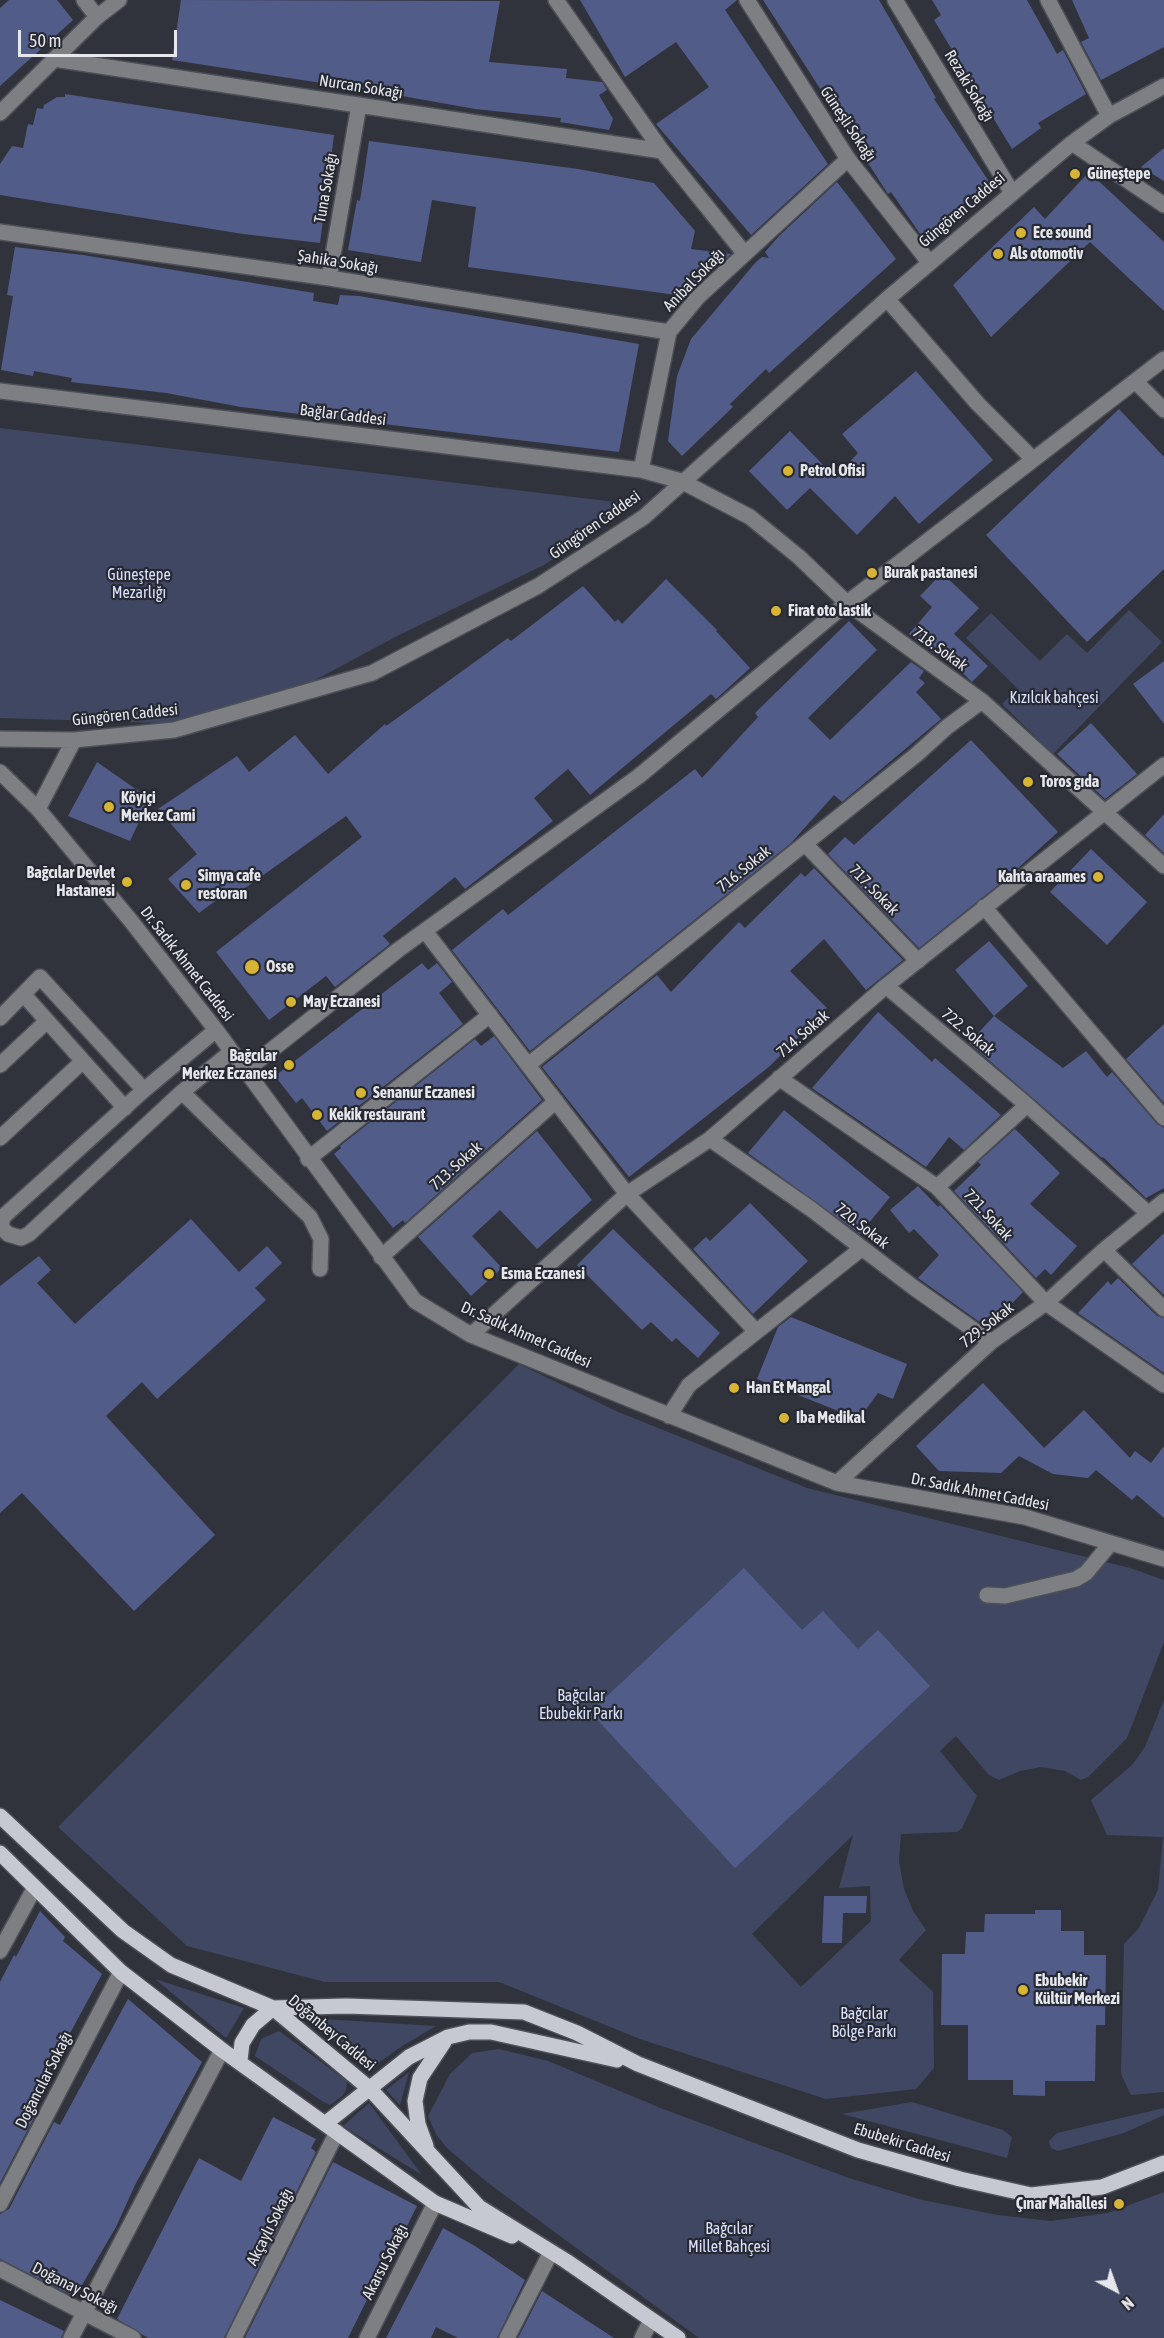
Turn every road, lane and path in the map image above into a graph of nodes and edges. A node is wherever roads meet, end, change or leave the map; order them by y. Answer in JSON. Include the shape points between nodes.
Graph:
{"nodes":[{"id":1,"x":84,"y":0,"type":"edge"},
{"id":2,"x":119,"y":0,"type":"edge"},
{"id":3,"x":556,"y":0,"type":"edge"},
{"id":4,"x":747,"y":0,"type":"edge"},
{"id":5,"x":895,"y":0,"type":"edge"},
{"id":6,"x":1048,"y":0,"type":"edge"},
{"id":7,"x":98,"y":17,"type":"junction"},
{"id":8,"x":54,"y":59,"type":"junction"},
{"id":9,"x":1164,"y":86,"type":"edge"},
{"id":10,"x":359,"y":105,"type":"junction"},
{"id":11,"x":0,"y":113,"type":"edge"},
{"id":12,"x":1109,"y":116,"type":"junction"},
{"id":13,"x":1072,"y":143,"type":"junction"},
{"id":14,"x":662,"y":151,"type":"junction"},
{"id":15,"x":848,"y":159,"type":"junction"},
{"id":16,"x":1011,"y":191,"type":"junction"},
{"id":17,"x":1164,"y":205,"type":"edge"},
{"id":18,"x":0,"y":232,"type":"edge"},
{"id":19,"x":745,"y":254,"type":"junction"},
{"id":20,"x":929,"y":262,"type":"junction"},
{"id":21,"x":329,"y":278,"type":"junction"},
{"id":22,"x":886,"y":299,"type":"junction"},
{"id":23,"x":669,"y":332,"type":"junction"},
{"id":24,"x":1164,"y":359,"type":"edge"},
{"id":25,"x":1135,"y":381,"type":"junction"},
{"id":26,"x":0,"y":391,"type":"edge"},
{"id":27,"x":1164,"y":410,"type":"edge"},
{"id":28,"x":1032,"y":458,"type":"junction"},
{"id":29,"x":641,"y":470,"type":"junction"},
{"id":30,"x":681,"y":481,"type":"junction"},
{"id":31,"x":847,"y":603,"type":"junction"},
{"id":32,"x":982,"y":701,"type":"junction"},
{"id":33,"x":0,"y":740,"type":"edge"},
{"id":34,"x":74,"y":740,"type":"junction"},
{"id":35,"x":1164,"y":765,"type":"edge"},
{"id":36,"x":0,"y":772,"type":"edge"},
{"id":37,"x":38,"y":809,"type":"junction"},
{"id":38,"x":1104,"y":812,"type":"junction"},
{"id":39,"x":805,"y":844,"type":"junction"},
{"id":40,"x":1164,"y":866,"type":"edge"},
{"id":41,"x":984,"y":907,"type":"junction"},
{"id":42,"x":425,"y":931,"type":"junction"},
{"id":43,"x":918,"y":961,"type":"junction"},
{"id":44,"x":886,"y":986,"type":"junction"},
{"id":45,"x":24,"y":995,"type":"junction"},
{"id":46,"x":490,"y":1015,"type":"junction"},
{"id":47,"x":0,"y":1018,"type":"edge"},
{"id":48,"x":47,"y":1021,"type":"junction"},
{"id":49,"x":216,"y":1030,"type":"junction"},
{"id":50,"x":231,"y":1052,"type":"junction"},
{"id":51,"x":83,"y":1061,"type":"junction"},
{"id":52,"x":0,"y":1065,"type":"edge"},
{"id":53,"x":528,"y":1065,"type":"junction"},
{"id":54,"x":245,"y":1071,"type":"junction"},
{"id":55,"x":779,"y":1078,"type":"junction"},
{"id":56,"x":144,"y":1090,"type":"junction"},
{"id":57,"x":182,"y":1092,"type":"junction"},
{"id":58,"x":556,"y":1101,"type":"junction"},
{"id":59,"x":1027,"y":1104,"type":"junction"},
{"id":60,"x":125,"y":1108,"type":"junction"},
{"id":61,"x":1164,"y":1118,"type":"edge"},
{"id":62,"x":0,"y":1138,"type":"edge"},
{"id":63,"x":710,"y":1139,"type":"junction"},
{"id":64,"x":308,"y":1159,"type":"junction"},
{"id":65,"x":937,"y":1187,"type":"junction"},
{"id":66,"x":627,"y":1194,"type":"junction"},
{"id":67,"x":1164,"y":1201,"type":"edge"},
{"id":68,"x":1148,"y":1213,"type":"junction"},
{"id":69,"x":861,"y":1249,"type":"junction"},
{"id":70,"x":1104,"y":1250,"type":"junction"},
{"id":71,"x":381,"y":1257,"type":"junction"},
{"id":72,"x":320,"y":1269,"type":"dead end"},
{"id":73,"x":1046,"y":1303,"type":"junction"},
{"id":74,"x":1164,"y":1309,"type":"edge"},
{"id":75,"x":752,"y":1327,"type":"dead end"},
{"id":76,"x":471,"y":1335,"type":"junction"},
{"id":77,"x":991,"y":1342,"type":"junction"},
{"id":78,"x":1164,"y":1385,"type":"edge"},
{"id":79,"x":669,"y":1416,"type":"junction"},
{"id":80,"x":837,"y":1483,"type":"junction"},
{"id":81,"x":1111,"y":1543,"type":"junction"},
{"id":82,"x":1164,"y":1559,"type":"edge"},
{"id":83,"x":987,"y":1595,"type":"dead end"},
{"id":84,"x":0,"y":1816,"type":"edge"},
{"id":85,"x":0,"y":1853,"type":"edge"},
{"id":86,"x":34,"y":1889,"type":"junction"},
{"id":87,"x":0,"y":1951,"type":"edge"},
{"id":88,"x":121,"y":1972,"type":"junction"},
{"id":89,"x":273,"y":2007,"type":"junction"},
{"id":90,"x":448,"y":2037,"type":"junction"},
{"id":91,"x":222,"y":2050,"type":"junction"},
{"id":92,"x":240,"y":2060,"type":"junction"},
{"id":93,"x":638,"y":2064,"type":"junction"},
{"id":94,"x":370,"y":2089,"type":"junction"},
{"id":95,"x":332,"y":2128,"type":"junction"},
{"id":96,"x":429,"y":2155,"type":"junction"},
{"id":97,"x":1164,"y":2163,"type":"edge"},
{"id":98,"x":435,"y":2203,"type":"junction"},
{"id":99,"x":0,"y":2205,"type":"edge"},
{"id":100,"x":551,"y":2252,"type":"junction"},
{"id":101,"x":566,"y":2261,"type":"junction"},
{"id":102,"x":0,"y":2269,"type":"edge"},
{"id":103,"x":84,"y":2312,"type":"junction"},
{"id":104,"x":651,"y":2320,"type":"junction"},
{"id":105,"x":71,"y":2338,"type":"edge"},
{"id":106,"x":132,"y":2338,"type":"edge"},
{"id":107,"x":234,"y":2338,"type":"edge"},
{"id":108,"x":367,"y":2338,"type":"edge"},
{"id":109,"x":507,"y":2338,"type":"edge"},
{"id":110,"x":642,"y":2338,"type":"edge"},
{"id":111,"x":678,"y":2338,"type":"edge"}],
"edges":[{"from":1,"to":7,"type":"street"},
{"from":2,"to":7,"type":"street"},
{"from":3,"to":14,"type":"street"},
{"from":4,"to":15,"type":"street","name":"Güneşli Sokağı"},
{"from":5,"to":16,"type":"street","name":"Rezaki Sokağı"},
{"from":6,"to":12,"type":"street"},
{"from":7,"to":8,"type":"street"},
{"from":8,"to":10,"type":"street","name":"Nurcan Sokağı"},
{"from":8,"to":11,"type":"street"},
{"from":9,"to":12,"type":"street","name":"Güngören Caddesi"},
{"from":10,"to":14,"type":"street","name":"Nurcan Sokağı"},
{"from":10,"to":21,"type":"street","name":"Tuna Sokağı"},
{"from":12,"to":13,"type":"street","name":"Güngören Caddesi"},
{"from":13,"to":16,"type":"street","name":"Güngören Caddesi"},
{"from":13,"to":17,"type":"street"},
{"from":14,"to":19,"type":"street"},
{"from":15,"to":19,"type":"street","name":"Anibal Sokağı"},
{"from":15,"to":20,"type":"street","name":"Güneşli Sokağı"},
{"from":16,"to":20,"type":"street","name":"Güngören Caddesi"},
{"from":18,"to":21,"type":"street","name":"Şahika Sokağı"},
{"from":19,"to":23,"type":"street","name":"Anibal Sokağı","via":[[698,297]]},
{"from":20,"to":22,"type":"street","name":"Güngören Caddesi"},
{"from":21,"to":23,"type":"street","name":"Şahika Sokağı"},
{"from":22,"to":28,"type":"street","via":[[978,404]]},
{"from":22,"to":30,"type":"street","name":"Güngören Caddesi"},
{"from":23,"to":29,"type":"street","name":"Anibal Sokağı"},
{"from":24,"to":25,"type":"street"},
{"from":25,"to":27,"type":"street"},
{"from":25,"to":28,"type":"street"},
{"from":26,"to":29,"type":"street","name":"Bağlar Caddesi"},
{"from":28,"to":31,"type":"street"},
{"from":29,"to":30,"type":"street","name":"Bağlar Caddesi"},
{"from":30,"to":31,"type":"street","name":"718. Sokak","via":[[750,517]]},
{"from":30,"to":34,"type":"street","name":"Güngören Caddesi","via":[[644,517],[538,586],[372,673],[174,730]]},
{"from":31,"to":32,"type":"street","name":"718. Sokak"},
{"from":31,"to":42,"type":"street","via":[[639,776]]},
{"from":32,"to":38,"type":"street","name":"718. Sokak"},
{"from":32,"to":39,"type":"street","name":"716. Sokak"},
{"from":33,"to":34,"type":"street","name":"Güngören Caddesi"},
{"from":34,"to":37,"type":"street"},
{"from":35,"to":38,"type":"street","name":"714. Sokak"},
{"from":36,"to":37,"type":"street","name":"Dr. Sadık Ahmet Caddesi"},
{"from":37,"to":49,"type":"street","name":"Dr. Sadık Ahmet Caddesi"},
{"from":38,"to":40,"type":"street","name":"718. Sokak"},
{"from":38,"to":41,"type":"street","name":"714. Sokak"},
{"from":39,"to":43,"type":"street","name":"717. Sokak"},
{"from":39,"to":53,"type":"street","name":"716. Sokak"},
{"from":41,"to":43,"type":"street","name":"714. Sokak"},
{"from":41,"to":61,"type":"street"},
{"from":42,"to":46,"type":"street"},
{"from":42,"to":54,"type":"street"},
{"from":43,"to":44,"type":"street","name":"714. Sokak"},
{"from":44,"to":55,"type":"street","name":"714. Sokak"},
{"from":44,"to":59,"type":"street","name":"722. Sokak"},
{"from":45,"to":47,"type":"street"},
{"from":45,"to":48,"type":"street"},
{"from":45,"to":56,"type":"street","via":[[40,977]]},
{"from":46,"to":53,"type":"street"},
{"from":46,"to":64,"type":"street"},
{"from":48,"to":51,"type":"street"},
{"from":48,"to":52,"type":"street"},
{"from":49,"to":50,"type":"street","name":"Dr. Sadık Ahmet Caddesi"},
{"from":49,"to":56,"type":"street"},
{"from":50,"to":54,"type":"street","name":"Dr. Sadık Ahmet Caddesi"},
{"from":50,"to":57,"type":"street"},
{"from":51,"to":60,"type":"street"},
{"from":51,"to":62,"type":"street"},
{"from":53,"to":58,"type":"street"},
{"from":54,"to":64,"type":"street","name":"Dr. Sadık Ahmet Caddesi"},
{"from":55,"to":63,"type":"street","name":"714. Sokak"},
{"from":55,"to":65,"type":"street","name":"721. Sokak"},
{"from":56,"to":60,"type":"street"},
{"from":57,"to":60,"type":"street","via":[[29,1234],[21,1238],[8,1234],[1,1227],[3,1216]]},
{"from":57,"to":72,"type":"street","via":[[310,1217],[321,1239]]},
{"from":58,"to":66,"type":"street"},
{"from":58,"to":71,"type":"street","name":"713. Sokak"},
{"from":59,"to":65,"type":"street"},
{"from":59,"to":68,"type":"street","name":"722. Sokak"},
{"from":63,"to":66,"type":"street","name":"714. Sokak"},
{"from":63,"to":69,"type":"street","name":"720. Sokak"},
{"from":64,"to":71,"type":"street","name":"Dr. Sadık Ahmet Caddesi"},
{"from":65,"to":73,"type":"street","name":"721. Sokak"},
{"from":66,"to":75,"type":"street"},
{"from":66,"to":76,"type":"street","name":"714. Sokak"},
{"from":67,"to":68,"type":"street","name":"729. Sokak"},
{"from":68,"to":70,"type":"street","name":"729. Sokak"},
{"from":69,"to":77,"type":"street","name":"720. Sokak"},
{"from":69,"to":79,"type":"street","via":[[689,1385]]},
{"from":70,"to":73,"type":"street","name":"729. Sokak"},
{"from":70,"to":74,"type":"street"},
{"from":71,"to":76,"type":"street","name":"Dr. Sadık Ahmet Caddesi","via":[[415,1301]]},
{"from":73,"to":77,"type":"street","name":"729. Sokak"},
{"from":73,"to":78,"type":"street","name":"721. Sokak"},
{"from":76,"to":79,"type":"street","name":"Dr. Sadık Ahmet Caddesi"},
{"from":77,"to":80,"type":"street","name":"729. Sokak"},
{"from":79,"to":80,"type":"street","name":"Dr. Sadık Ahmet Caddesi"},
{"from":80,"to":81,"type":"street","name":"Dr. Sadık Ahmet Caddesi","via":[[1025,1517]]},
{"from":81,"to":82,"type":"street","name":"Dr. Sadık Ahmet Caddesi"},
{"from":81,"to":83,"type":"street","via":[[1076,1579],[1005,1596]]},
{"from":84,"to":89,"type":"main road","name":"Doğanbey Caddesi","via":[[123,1931],[171,1965]]},
{"from":85,"to":86,"type":"main road","name":"Doğanbey Caddesi"},
{"from":86,"to":87,"type":"street"},
{"from":86,"to":88,"type":"main road","name":"Doğanbey Caddesi"},
{"from":88,"to":91,"type":"main road","name":"Doğanbey Caddesi"},
{"from":88,"to":99,"type":"street","name":"Doğancılar Sokağı"},
{"from":89,"to":92,"type":"main road","via":[[247,2034]]},
{"from":89,"to":93,"type":"main road","via":[[524,2012]]},
{"from":89,"to":94,"type":"main road","name":"Doğanbey Caddesi"},
{"from":90,"to":93,"type":"main road","via":[[491,2032]]},
{"from":90,"to":94,"type":"main road","via":[[409,2057]]},
{"from":90,"to":96,"type":"main road","via":[[420,2078],[415,2101]]},
{"from":91,"to":92,"type":"main road","name":"Doğanbey Caddesi"},
{"from":91,"to":103,"type":"street"},
{"from":92,"to":95,"type":"main road","name":"Doğanbey Caddesi"},
{"from":93,"to":97,"type":"main road","name":"Ebubekir Caddesi","via":[[858,2150],[960,2180],[1032,2195],[1102,2187]]},
{"from":94,"to":95,"type":"main road"},
{"from":94,"to":96,"type":"main road","name":"Doğanbey Caddesi"},
{"from":95,"to":98,"type":"main road","name":"Doğanbey Caddesi"},
{"from":95,"to":107,"type":"street","name":"Akçaylı Sokağı"},
{"from":96,"to":101,"type":"main road","name":"Doğanbey Caddesi","via":[[479,2206]]},
{"from":98,"to":100,"type":"main road","name":"Doğanbey Caddesi"},
{"from":98,"to":108,"type":"street","name":"Akarsu Sokağı"},
{"from":100,"to":101,"type":"main road","name":"Doğanbey Caddesi"},
{"from":100,"to":109,"type":"street"},
{"from":101,"to":104,"type":"main road","name":"Doğanbey Caddesi"},
{"from":102,"to":103,"type":"street","name":"Doğanay Sokağı"},
{"from":103,"to":105,"type":"street"},
{"from":103,"to":106,"type":"street","name":"Doğanay Sokağı"},
{"from":104,"to":110,"type":"street"},
{"from":104,"to":111,"type":"main road","name":"Doğanbey Caddesi"}]}
